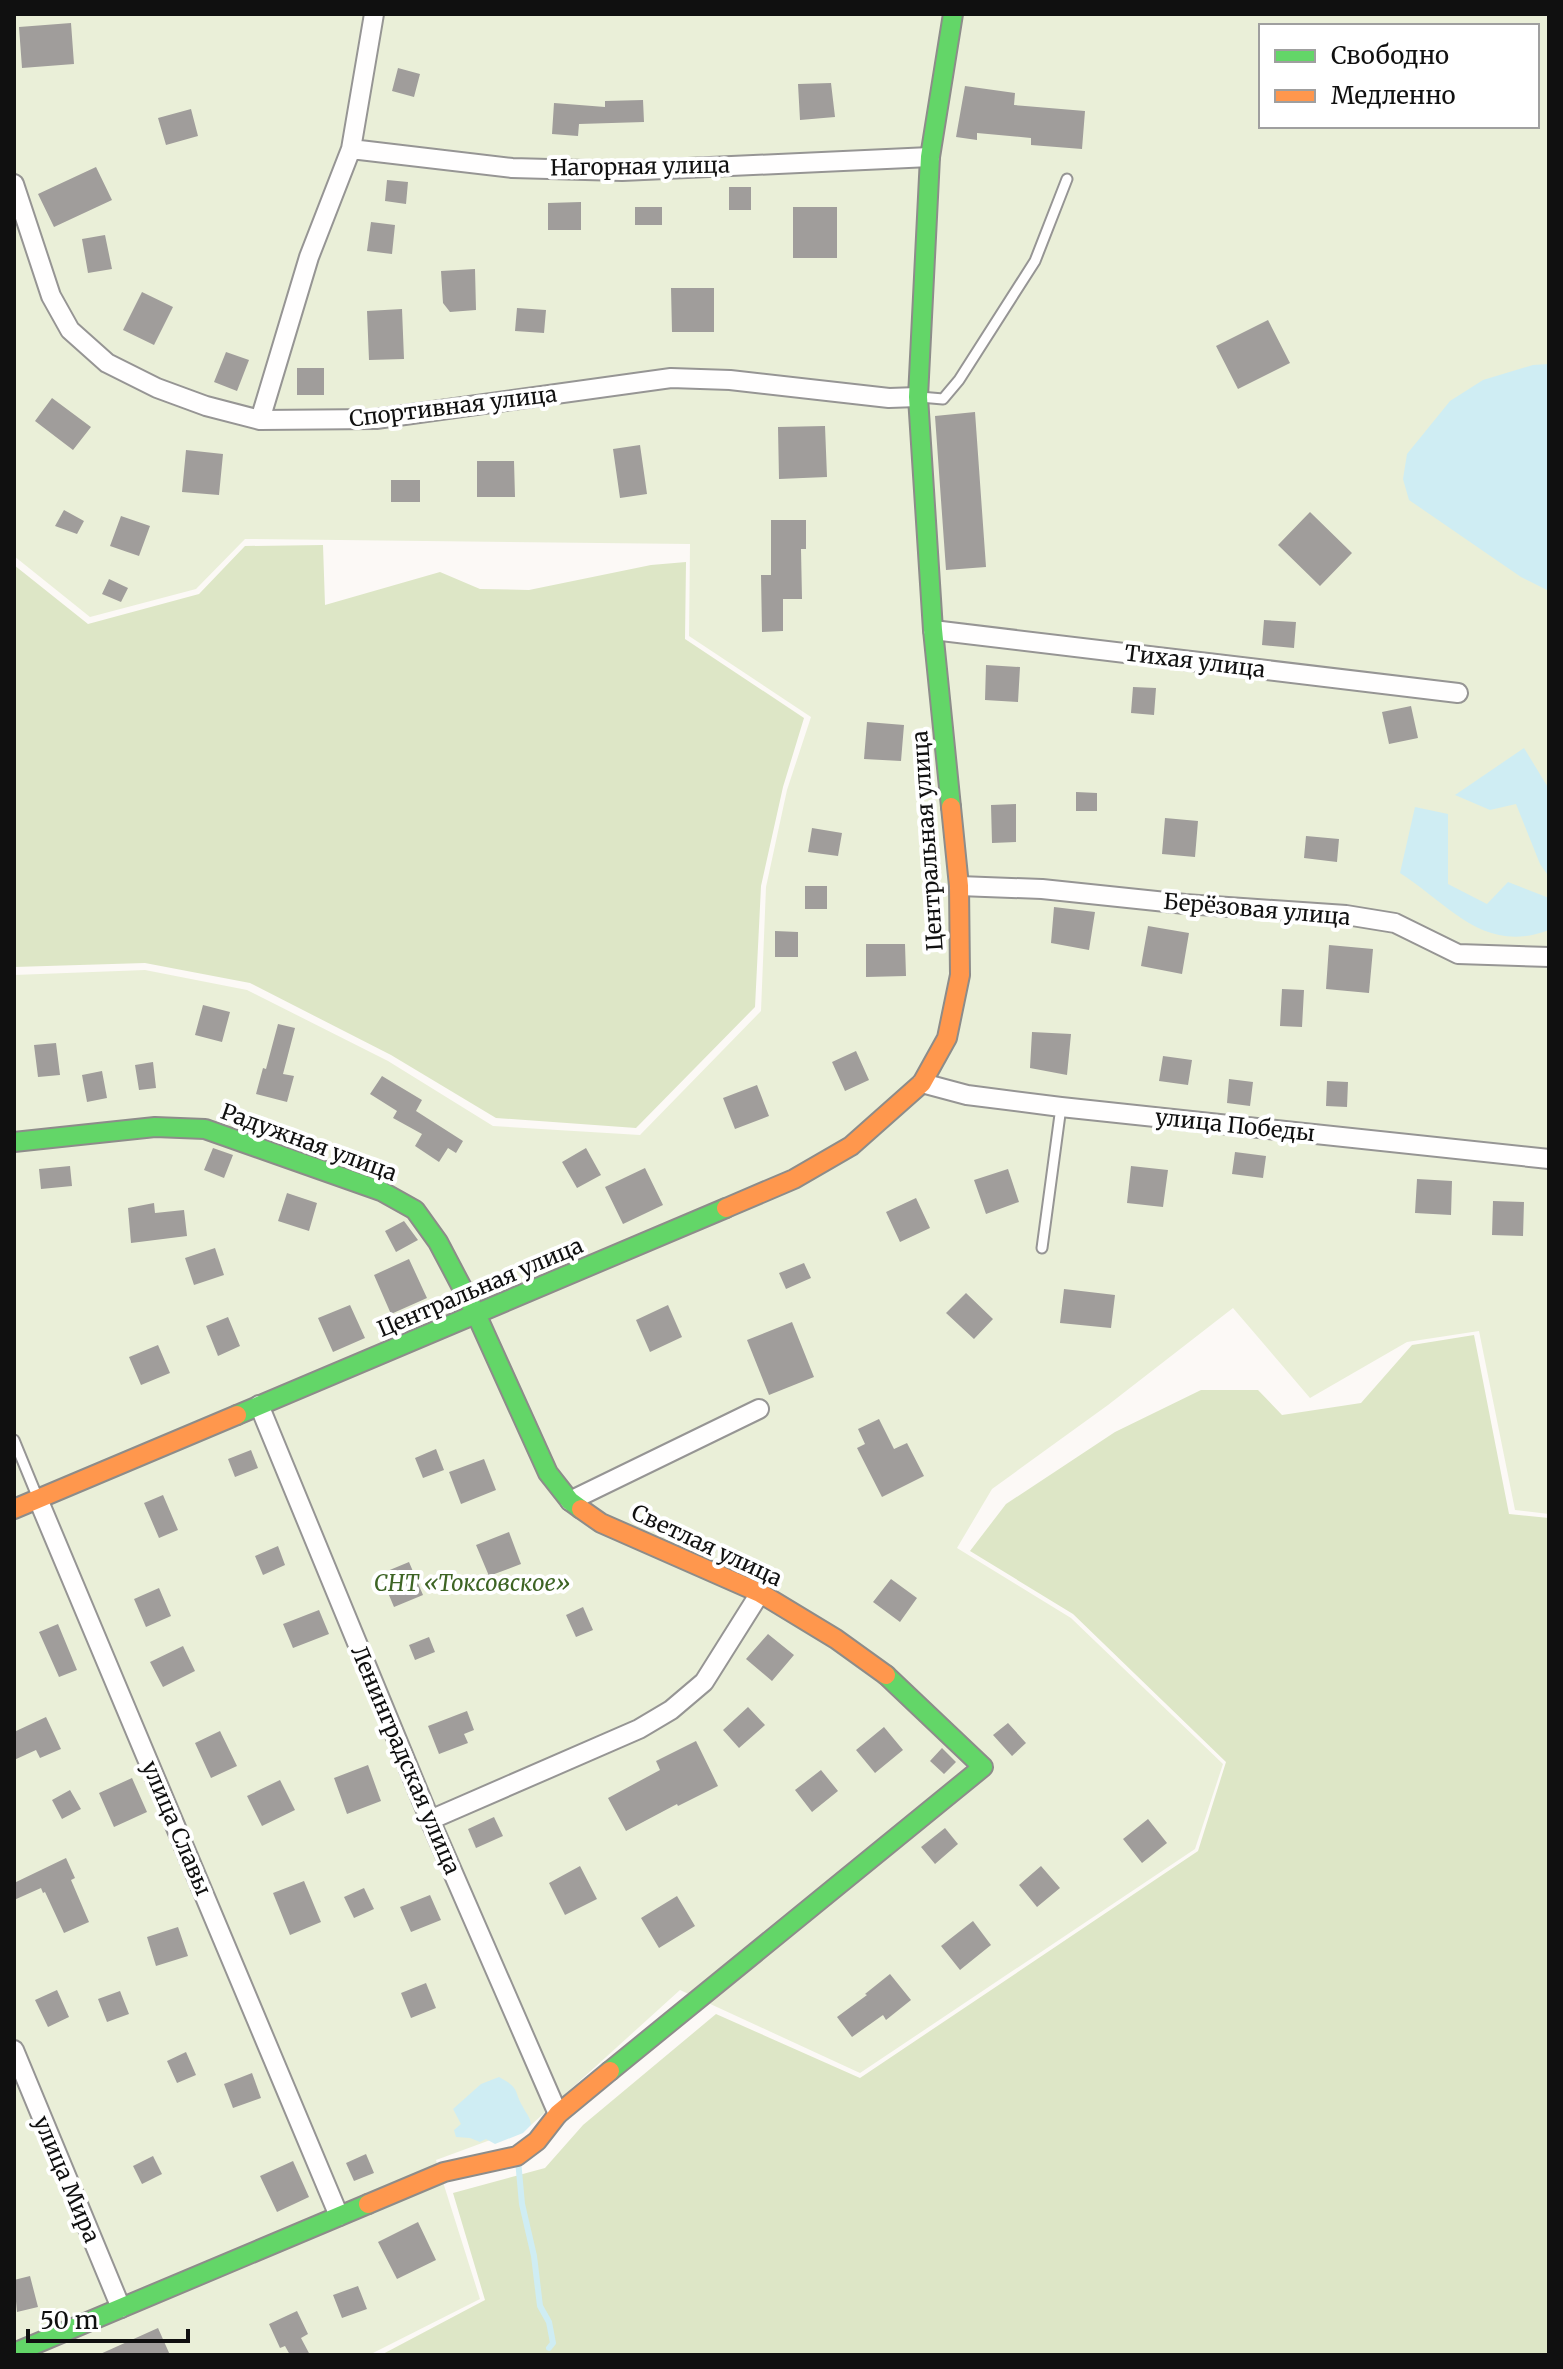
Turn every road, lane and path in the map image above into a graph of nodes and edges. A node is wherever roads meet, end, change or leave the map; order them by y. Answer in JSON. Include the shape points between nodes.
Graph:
{"nodes":[{"id":1,"x":374,"y":14,"type":"edge"},
{"id":2,"x":953,"y":14,"type":"edge"},
{"id":3,"x":351,"y":149,"type":"junction"},
{"id":4,"x":930,"y":157,"type":"junction"},
{"id":5,"x":1067,"y":179,"type":"dead end"},
{"id":6,"x":14,"y":184,"type":"edge"},
{"id":7,"x":918,"y":397,"type":"junction"},
{"id":8,"x":260,"y":420,"type":"junction"},
{"id":9,"x":933,"y":630,"type":"junction"},
{"id":10,"x":1458,"y":693,"type":"dead end"},
{"id":11,"x":959,"y":886,"type":"junction"},
{"id":12,"x":1549,"y":957,"type":"edge"},
{"id":13,"x":922,"y":1083,"type":"junction"},
{"id":14,"x":1061,"y":1107,"type":"junction"},
{"id":15,"x":14,"y":1142,"type":"edge"},
{"id":16,"x":1549,"y":1159,"type":"edge"},
{"id":17,"x":1042,"y":1248,"type":"dead end"},
{"id":18,"x":477,"y":1316,"type":"junction"},
{"id":19,"x":259,"y":1405,"type":"junction"},
{"id":20,"x":759,"y":1409,"type":"dead end"},
{"id":21,"x":14,"y":1440,"type":"edge"},
{"id":22,"x":38,"y":1499,"type":"junction"},
{"id":23,"x":570,"y":1501,"type":"junction"},
{"id":24,"x":14,"y":1509,"type":"edge"},
{"id":25,"x":760,"y":1593,"type":"junction"},
{"id":26,"x":430,"y":1820,"type":"junction"},
{"id":27,"x":14,"y":2050,"type":"edge"},
{"id":28,"x":558,"y":2114,"type":"junction"},
{"id":29,"x":339,"y":2216,"type":"junction"},
{"id":30,"x":121,"y":2308,"type":"junction"},
{"id":31,"x":14,"y":2353,"type":"edge"}],
"edges":[{"from":1,"to":3,"type":"street"},
{"from":2,"to":4,"type":"street","name":"Центральная улица"},
{"from":3,"to":4,"type":"street","name":"Нагорная улица","via":[[512,168],[622,171]]},
{"from":3,"to":8,"type":"street","via":[[309,257]]},
{"from":4,"to":7,"type":"street","name":"Центральная улица"},
{"from":5,"to":7,"type":"lane","via":[[1035,261],[959,380],[943,399]]},
{"from":6,"to":8,"type":"street","name":"Спортивная улица","via":[[51,296],[70,330],[107,363],[157,388]]},
{"from":7,"to":8,"type":"street","name":"Спортивная улица","via":[[671,378],[376,419]]},
{"from":7,"to":9,"type":"street","name":"Центральная улица"},
{"from":9,"to":10,"type":"street","name":"Тихая улица"},
{"from":9,"to":11,"type":"street","name":"Центральная улица"},
{"from":11,"to":12,"type":"street","name":"Берёзовая улица","via":[[1346,915],[1395,923],[1458,954]]},
{"from":11,"to":13,"type":"street","name":"Центральная улица","via":[[960,975],[947,1038]]},
{"from":13,"to":14,"type":"street","name":"улица Победы","via":[[967,1095]]},
{"from":13,"to":18,"type":"street","name":"Центральная улица","via":[[851,1146],[794,1179]]},
{"from":14,"to":16,"type":"street","name":"улица Победы"},
{"from":14,"to":17,"type":"lane"},
{"from":15,"to":18,"type":"street","name":"Радужная улица","via":[[155,1127],[205,1129],[381,1191],[415,1210]]},
{"from":18,"to":19,"type":"street","name":"Центральная улица"},
{"from":18,"to":23,"type":"street","name":"Светлая улица","via":[[548,1473]]},
{"from":19,"to":22,"type":"street","name":"Центральная улица"},
{"from":19,"to":26,"type":"street","name":"Ленинградская улица"},
{"from":20,"to":23,"type":"street"},
{"from":21,"to":22,"type":"lane","name":"улица Славы"},
{"from":22,"to":24,"type":"street","name":"Центральная улица"},
{"from":22,"to":29,"type":"street","name":"улица Славы"},
{"from":23,"to":25,"type":"street","name":"Светлая улица","via":[[601,1523]]},
{"from":25,"to":26,"type":"street","via":[[704,1682],[671,1710]]},
{"from":25,"to":28,"type":"street","name":"Светлая улица","via":[[886,1675],[983,1767]]},
{"from":26,"to":28,"type":"street","name":"Ленинградская улица"},
{"from":27,"to":30,"type":"street","name":"улица Мира"},
{"from":28,"to":29,"type":"street","via":[[517,2156],[444,2172]]},
{"from":29,"to":30,"type":"street"},
{"from":30,"to":31,"type":"street"}]}
